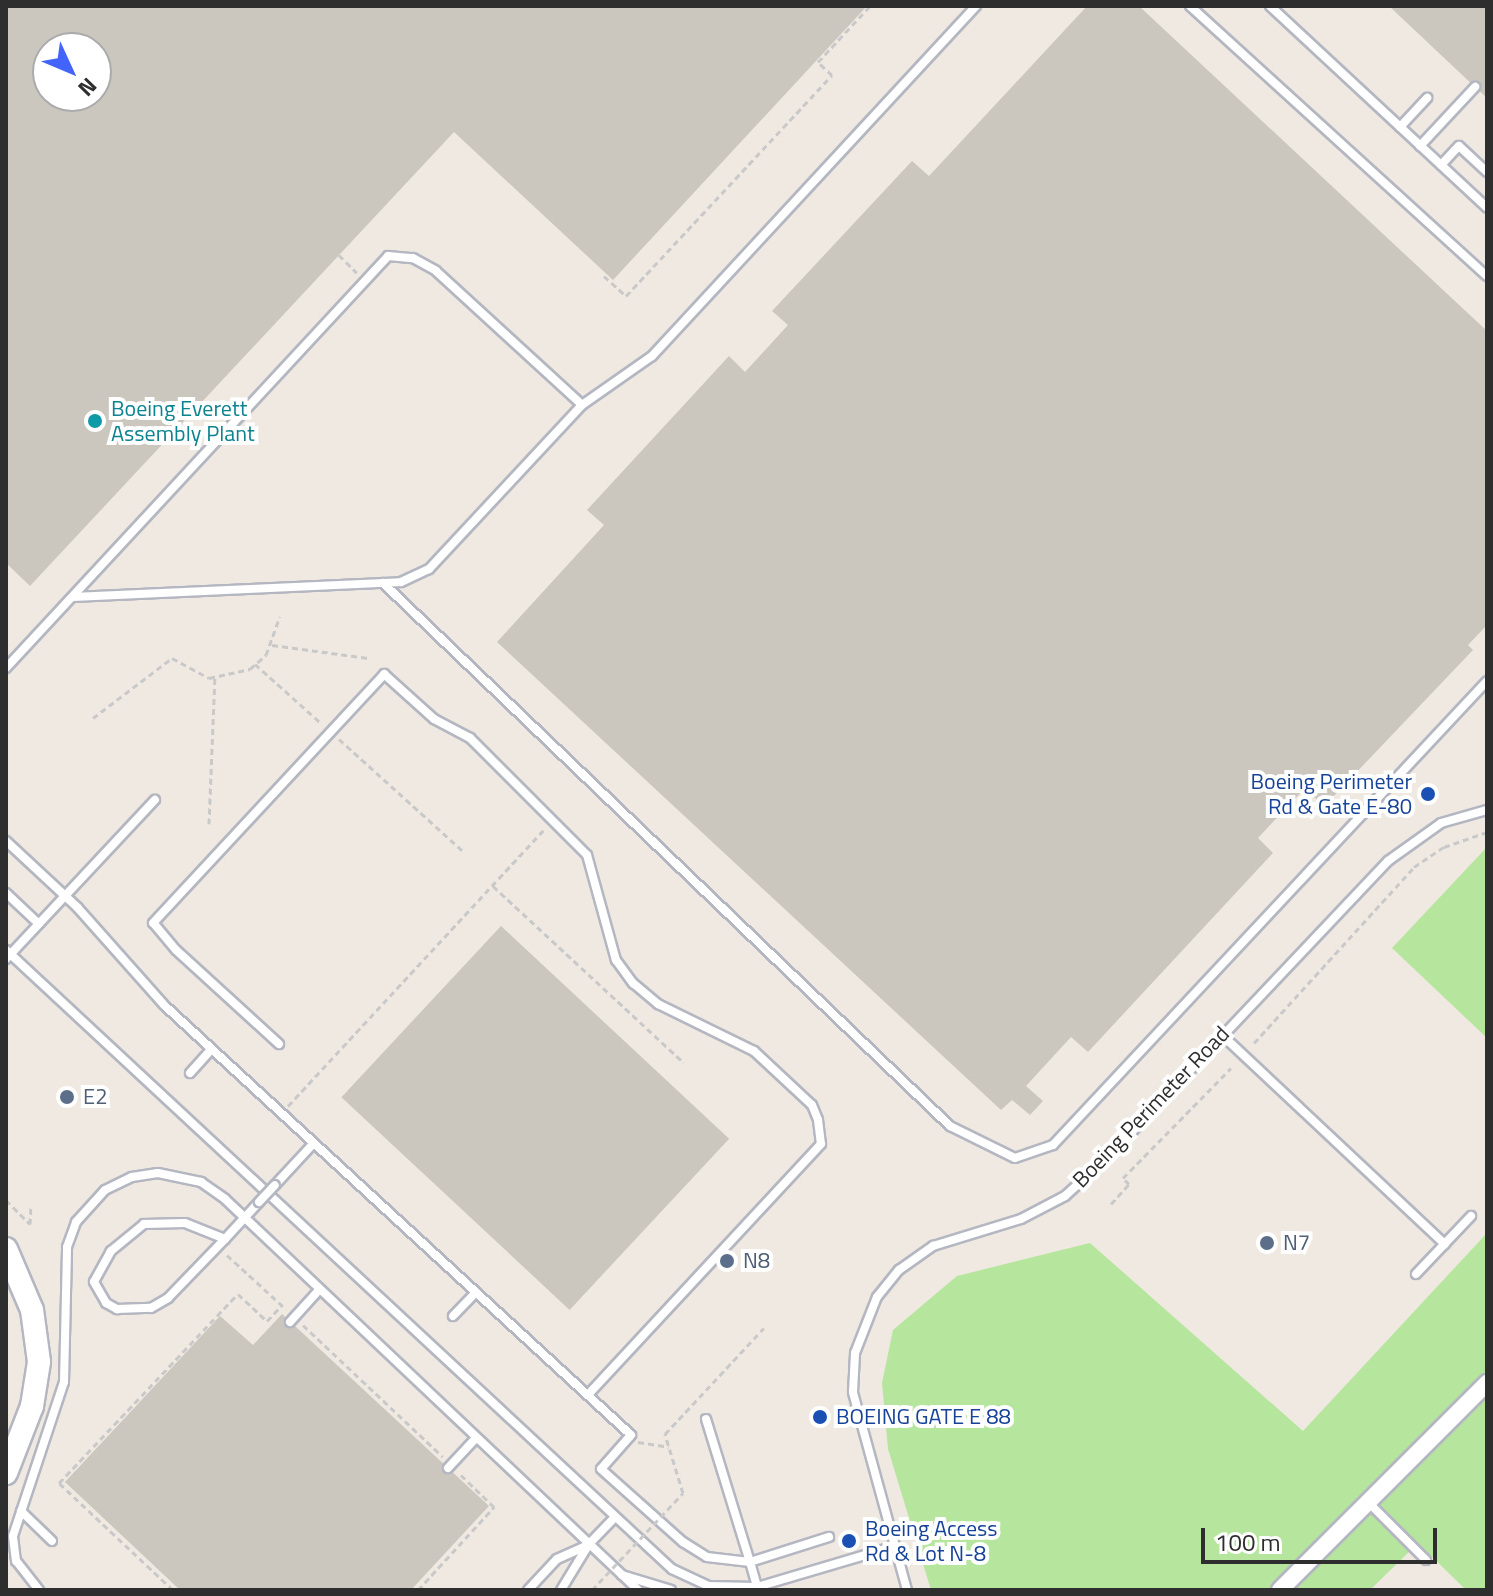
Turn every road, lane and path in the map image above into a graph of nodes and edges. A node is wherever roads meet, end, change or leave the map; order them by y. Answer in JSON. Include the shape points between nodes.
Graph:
{"nodes":[{"id":1,"x":870,"y":6,"type":"edge"},
{"id":2,"x":976,"y":6,"type":"edge"},
{"id":3,"x":1190,"y":6,"type":"edge"},
{"id":4,"x":1270,"y":6,"type":"edge"},
{"id":5,"x":1475,"y":87,"type":"dead end"},
{"id":6,"x":1427,"y":98,"type":"dead end"},
{"id":7,"x":1400,"y":127,"type":"junction"},
{"id":8,"x":1420,"y":146,"type":"junction"},
{"id":9,"x":1441,"y":165,"type":"junction"},
{"id":10,"x":1487,"y":172,"type":"edge"},
{"id":11,"x":1487,"y":208,"type":"edge"},
{"id":12,"x":604,"y":276,"type":"dead end"},
{"id":13,"x":1487,"y":276,"type":"edge"},
{"id":14,"x":582,"y":405,"type":"junction"},
{"id":15,"x":383,"y":583,"type":"junction"},
{"id":16,"x":73,"y":597,"type":"junction"},
{"id":17,"x":280,"y":616,"type":"dead end"},
{"id":18,"x":271,"y":645,"type":"junction"},
{"id":19,"x":368,"y":658,"type":"dead end"},
{"id":20,"x":255,"y":664,"type":"junction"},
{"id":21,"x":7,"y":666,"type":"edge"},
{"id":22,"x":215,"y":677,"type":"junction"},
{"id":23,"x":1487,"y":681,"type":"edge"},
{"id":24,"x":93,"y":718,"type":"dead end"},
{"id":25,"x":330,"y":731,"type":"junction"},
{"id":26,"x":155,"y":800,"type":"dead end"},
{"id":27,"x":1487,"y":810,"type":"edge"},
{"id":28,"x":553,"y":820,"type":"junction"},
{"id":29,"x":209,"y":824,"type":"dead end"},
{"id":30,"x":1487,"y":832,"type":"edge"},
{"id":31,"x":6,"y":841,"type":"edge"},
{"id":32,"x":462,"y":850,"type":"dead end"},
{"id":33,"x":492,"y":886,"type":"junction"},
{"id":34,"x":6,"y":893,"type":"edge"},
{"id":35,"x":65,"y":896,"type":"junction"},
{"id":36,"x":39,"y":924,"type":"junction"},
{"id":37,"x":8,"y":954,"type":"edge"},
{"id":38,"x":1221,"y":1034,"type":"junction"},
{"id":39,"x":1254,"y":1043,"type":"dead end"},
{"id":40,"x":279,"y":1044,"type":"dead end"},
{"id":41,"x":211,"y":1050,"type":"junction"},
{"id":42,"x":684,"y":1063,"type":"dead end"},
{"id":43,"x":1231,"y":1068,"type":"dead end"},
{"id":44,"x":190,"y":1073,"type":"dead end"},
{"id":45,"x":280,"y":1115,"type":"junction"},
{"id":46,"x":312,"y":1145,"type":"junction"},
{"id":47,"x":6,"y":1200,"type":"edge"},
{"id":48,"x":1111,"y":1204,"type":"dead end"},
{"id":49,"x":31,"y":1207,"type":"dead end"},
{"id":50,"x":1471,"y":1216,"type":"dead end"},
{"id":51,"x":244,"y":1218,"type":"junction"},
{"id":52,"x":225,"y":1239,"type":"junction"},
{"id":53,"x":1445,"y":1244,"type":"junction"},
{"id":54,"x":6,"y":1249,"type":"edge"},
{"id":55,"x":227,"y":1255,"type":"dead end"},
{"id":56,"x":1416,"y":1274,"type":"dead end"},
{"id":57,"x":319,"y":1290,"type":"junction"},
{"id":58,"x":475,"y":1293,"type":"junction"},
{"id":59,"x":282,"y":1305,"type":"junction"},
{"id":60,"x":453,"y":1316,"type":"dead end"},
{"id":61,"x":290,"y":1322,"type":"dead end"},
{"id":62,"x":764,"y":1328,"type":"dead end"},
{"id":63,"x":1487,"y":1383,"type":"edge"},
{"id":64,"x":588,"y":1395,"type":"junction"},
{"id":65,"x":706,"y":1419,"type":"dead end"},
{"id":66,"x":631,"y":1435,"type":"junction"},
{"id":67,"x":476,"y":1438,"type":"junction"},
{"id":68,"x":669,"y":1447,"type":"junction"},
{"id":69,"x":448,"y":1468,"type":"dead end"},
{"id":70,"x":6,"y":1473,"type":"edge"},
{"id":71,"x":1368,"y":1502,"type":"junction"},
{"id":72,"x":21,"y":1511,"type":"junction"},
{"id":73,"x":615,"y":1517,"type":"junction"},
{"id":74,"x":829,"y":1537,"type":"dead end"},
{"id":75,"x":52,"y":1541,"type":"dead end"},
{"id":76,"x":589,"y":1544,"type":"junction"},
{"id":77,"x":895,"y":1546,"type":"junction"},
{"id":78,"x":1426,"y":1560,"type":"dead end"},
{"id":79,"x":750,"y":1562,"type":"junction"},
{"id":80,"x":622,"y":1574,"type":"junction"},
{"id":81,"x":757,"y":1587,"type":"junction"},
{"id":82,"x":39,"y":1590,"type":"edge"},
{"id":83,"x":173,"y":1590,"type":"edge"},
{"id":84,"x":418,"y":1590,"type":"edge"},
{"id":85,"x":528,"y":1590,"type":"edge"},
{"id":86,"x":561,"y":1590,"type":"edge"},
{"id":87,"x":592,"y":1590,"type":"edge"},
{"id":88,"x":638,"y":1590,"type":"edge"},
{"id":89,"x":671,"y":1590,"type":"edge"},
{"id":90,"x":907,"y":1590,"type":"edge"},
{"id":91,"x":1280,"y":1590,"type":"edge"}],
"edges":[{"from":1,"to":12,"type":"path","via":[[818,62],[832,75],[626,296]]},
{"from":2,"to":14,"type":"lane","via":[[652,356]]},
{"from":3,"to":13,"type":"lane"},
{"from":4,"to":7,"type":"lane"},
{"from":5,"to":8,"type":"lane"},
{"from":6,"to":7,"type":"lane"},
{"from":7,"to":8,"type":"lane"},
{"from":8,"to":9,"type":"lane"},
{"from":9,"to":10,"type":"lane","via":[[1459,146]]},
{"from":9,"to":11,"type":"lane"},
{"from":14,"to":15,"type":"lane","via":[[443,556],[413,578]]},
{"from":14,"to":16,"type":"lane","via":[[436,271],[413,258],[388,256]]},
{"from":15,"to":16,"type":"lane"},
{"from":15,"to":23,"type":"lane","via":[[950,1126],[1015,1158],[1053,1145]]},
{"from":16,"to":21,"type":"lane"},
{"from":17,"to":18,"type":"path"},
{"from":18,"to":19,"type":"path"},
{"from":18,"to":20,"type":"path"},
{"from":20,"to":22,"type":"path","via":[[230,677]]},
{"from":20,"to":25,"type":"path"},
{"from":22,"to":24,"type":"path","via":[[189,671],[172,658]]},
{"from":22,"to":29,"type":"path"},
{"from":25,"to":28,"type":"lane","via":[[384,674],[434,719],[470,738]]},
{"from":25,"to":32,"type":"path"},
{"from":25,"to":40,"type":"lane","via":[[153,923]]},
{"from":26,"to":35,"type":"lane"},
{"from":27,"to":38,"type":"lane","name":"Boeing Perimeter Road","via":[[1441,823],[1404,846]]},
{"from":28,"to":33,"type":"path"},
{"from":28,"to":64,"type":"lane","via":[[587,855],[611,946],[633,983],[658,1004],[754,1051],[812,1105],[821,1144]]},
{"from":30,"to":39,"type":"path","via":[[1444,847],[1414,867]]},
{"from":31,"to":35,"type":"lane"},
{"from":33,"to":42,"type":"path"},
{"from":33,"to":45,"type":"path"},
{"from":34,"to":36,"type":"lane"},
{"from":35,"to":36,"type":"lane"},
{"from":35,"to":41,"type":"lane","via":[[138,981]]},
{"from":36,"to":37,"type":"lane"},
{"from":37,"to":73,"type":"lane"},
{"from":38,"to":53,"type":"lane"},
{"from":38,"to":77,"type":"lane","name":"Boeing Perimeter Road","via":[[1065,1196],[1021,1219],[933,1246],[899,1270],[877,1297],[855,1353],[853,1392]]},
{"from":41,"to":44,"type":"lane"},
{"from":41,"to":45,"type":"lane"},
{"from":43,"to":48,"type":"path","via":[[1123,1178],[1129,1184]]},
{"from":45,"to":46,"type":"lane"},
{"from":46,"to":51,"type":"lane","bridge":true},
{"from":46,"to":58,"type":"lane"},
{"from":47,"to":49,"type":"path","via":[[30,1224]]},
{"from":50,"to":53,"type":"lane"},
{"from":51,"to":52,"type":"lane"},
{"from":51,"to":57,"type":"lane"},
{"from":51,"to":72,"type":"lane","via":[[201,1182],[158,1173],[117,1183],[85,1210],[67,1247],[69,1339],[61,1395]]},
{"from":52,"to":52,"type":"lane","via":[[168,1298],[151,1308],[117,1309],[106,1303],[94,1282],[111,1251],[144,1224],[185,1223]]},
{"from":53,"to":56,"type":"lane"},
{"from":54,"to":70,"type":"street","via":[[32,1310],[39,1362],[32,1406]]},
{"from":55,"to":59,"type":"path"},
{"from":57,"to":61,"type":"lane"},
{"from":57,"to":67,"type":"lane"},
{"from":58,"to":60,"type":"lane"},
{"from":58,"to":64,"type":"lane"},
{"from":59,"to":83,"type":"path","via":[[267,1321],[238,1294],[59,1483]]},
{"from":59,"to":84,"type":"path","via":[[494,1507]]},
{"from":62,"to":68,"type":"path","via":[[665,1434]]},
{"from":63,"to":71,"type":"street"},
{"from":64,"to":66,"type":"lane"},
{"from":65,"to":79,"type":"lane"},
{"from":66,"to":68,"type":"path","via":[[642,1444]]},
{"from":66,"to":79,"type":"lane","via":[[601,1469],[707,1557]]},
{"from":67,"to":69,"type":"lane"},
{"from":67,"to":76,"type":"lane"},
{"from":68,"to":87,"type":"path","bridge":true,"via":[[683,1493]]},
{"from":71,"to":78,"type":"lane"},
{"from":71,"to":91,"type":"street"},
{"from":72,"to":75,"type":"lane"},
{"from":72,"to":82,"type":"lane","via":[[13,1548],[22,1572]]},
{"from":73,"to":76,"type":"lane"},
{"from":73,"to":81,"type":"lane","via":[[692,1580],[732,1590]]},
{"from":74,"to":79,"type":"lane"},
{"from":76,"to":80,"type":"lane"},
{"from":76,"to":85,"type":"lane","via":[[557,1559]]},
{"from":76,"to":86,"type":"lane"},
{"from":77,"to":81,"type":"lane"},
{"from":77,"to":90,"type":"lane","name":"Boeing Perimeter Road"},
{"from":79,"to":81,"type":"lane"},
{"from":80,"to":88,"type":"lane"},
{"from":80,"to":89,"type":"lane"}]}
